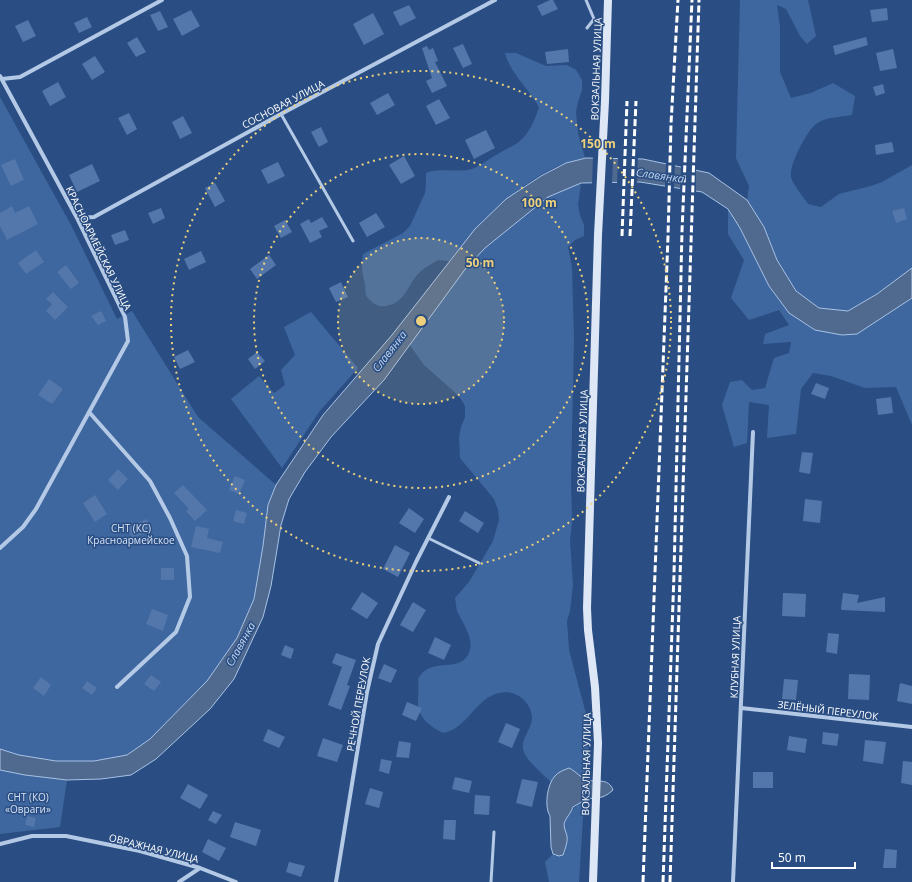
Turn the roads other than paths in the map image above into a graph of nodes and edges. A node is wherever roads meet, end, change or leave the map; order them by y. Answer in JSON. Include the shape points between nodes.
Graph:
{"nodes":[{"id":1,"x":162,"y":0,"type":"edge"},
{"id":2,"x":496,"y":0,"type":"edge"},
{"id":3,"x":586,"y":0,"type":"edge"},
{"id":4,"x":608,"y":0,"type":"edge"},
{"id":5,"x":587,"y":28,"type":"dead end"},
{"id":6,"x":1,"y":77,"type":"edge"},
{"id":7,"x":281,"y":114,"type":"junction"},
{"id":8,"x":77,"y":218,"type":"junction"},
{"id":9,"x":353,"y":241,"type":"dead end"},
{"id":10,"x":89,"y":412,"type":"junction"},
{"id":11,"x":753,"y":432,"type":"dead end"},
{"id":12,"x":449,"y":497,"type":"dead end"},
{"id":13,"x":428,"y":538,"type":"junction"},
{"id":14,"x":0,"y":548,"type":"edge"},
{"id":15,"x":479,"y":563,"type":"dead end"},
{"id":16,"x":117,"y":687,"type":"dead end"},
{"id":17,"x":741,"y":708,"type":"junction"},
{"id":18,"x":912,"y":727,"type":"edge"},
{"id":19,"x":494,"y":832,"type":"dead end"},
{"id":20,"x":0,"y":844,"type":"edge"},
{"id":21,"x":200,"y":868,"type":"junction"},
{"id":22,"x":179,"y":882,"type":"edge"},
{"id":23,"x":236,"y":882,"type":"edge"},
{"id":24,"x":336,"y":882,"type":"edge"},
{"id":25,"x":491,"y":882,"type":"edge"},
{"id":26,"x":593,"y":882,"type":"edge"},
{"id":27,"x":733,"y":882,"type":"edge"}],
"edges":[{"from":1,"to":6,"type":"street","via":[[20,77]]},
{"from":2,"to":7,"type":"street","name":"СОСНОВАЯ УЛИЦА"},
{"from":3,"to":5,"type":"lane","via":[[594,19]]},
{"from":4,"to":26,"type":"street","name":"ВОКЗАЛЬНАЯ УЛИЦА","via":[[586,608],[597,713]]},
{"from":6,"to":8,"type":"street","name":"КРАСНОАРМЕЙСКАЯ УЛИЦА"},
{"from":7,"to":8,"type":"street","name":"СОСНОВАЯ УЛИЦА","via":[[94,217]]},
{"from":7,"to":9,"type":"lane"},
{"from":8,"to":10,"type":"street","name":"КРАСНОАРМЕЙСКАЯ УЛИЦА","via":[[125,317],[128,341]]},
{"from":10,"to":14,"type":"street","name":"КРАСНОАРМЕЙСКАЯ УЛИЦА","via":[[36,509],[23,527]]},
{"from":10,"to":16,"type":"street","via":[[150,481],[187,556],[190,598],[176,632]]},
{"from":11,"to":17,"type":"street","name":"КЛУБНАЯ УЛИЦА"},
{"from":12,"to":13,"type":"street","name":"РЕЧНОЙ ПЕРЕУЛОК"},
{"from":13,"to":15,"type":"lane"},
{"from":13,"to":24,"type":"street","name":"РЕЧНОЙ ПЕРЕУЛОК","via":[[378,644],[366,692]]},
{"from":17,"to":18,"type":"street","name":"ЗЕЛЁНЫЙ ПЕРЕУЛОК"},
{"from":17,"to":27,"type":"street","name":"КЛУБНАЯ УЛИЦА"},
{"from":19,"to":25,"type":"lane"},
{"from":20,"to":21,"type":"street","name":"ОВРАЖНАЯ УЛИЦА","via":[[32,836],[66,836],[140,851]]},
{"from":21,"to":22,"type":"street"},
{"from":21,"to":23,"type":"street","name":"ОВРАЖНАЯ УЛИЦА"}]}
